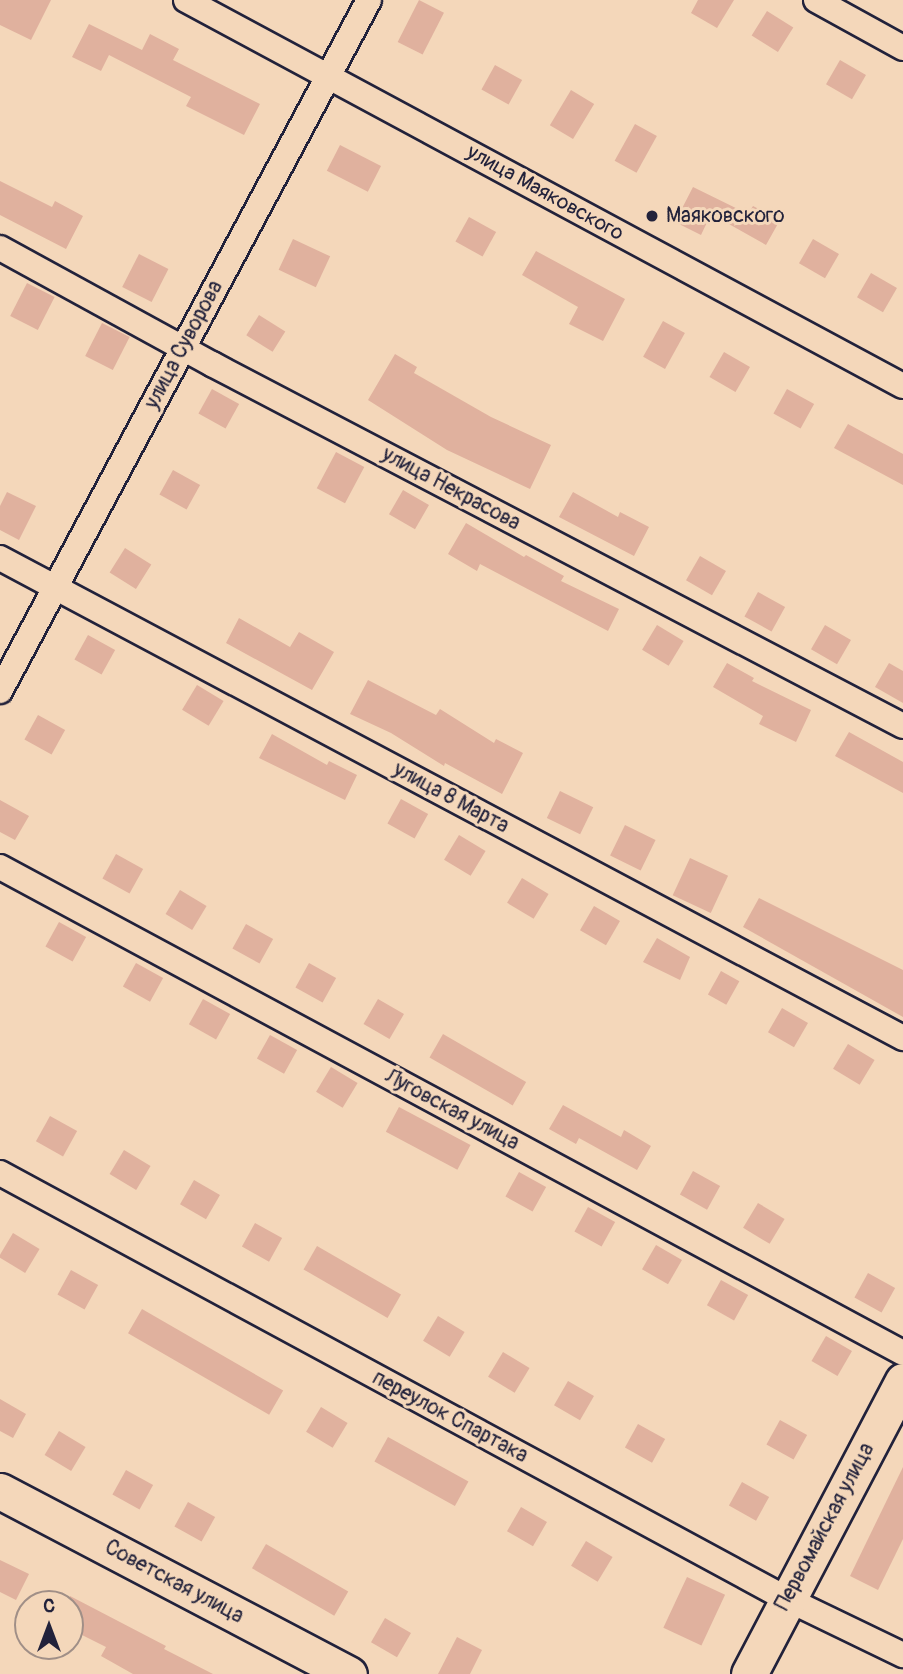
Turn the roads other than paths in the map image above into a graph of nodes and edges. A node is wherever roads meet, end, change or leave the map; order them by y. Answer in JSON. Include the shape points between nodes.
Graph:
{"nodes":[{"id":1,"x":186,"y":0,"type":"edge"},
{"id":2,"x":369,"y":0,"type":"edge"},
{"id":3,"x":816,"y":0,"type":"edge"},
{"id":4,"x":903,"y":48,"type":"edge"},
{"id":5,"x":328,"y":74,"type":"junction"},
{"id":6,"x":0,"y":248,"type":"edge"},
{"id":7,"x":182,"y":348,"type":"junction"},
{"id":8,"x":903,"y":386,"type":"edge"},
{"id":9,"x":0,"y":558,"type":"edge"},
{"id":10,"x":55,"y":587,"type":"junction"},
{"id":11,"x":0,"y":691,"type":"edge"},
{"id":12,"x":903,"y":726,"type":"edge"},
{"id":13,"x":0,"y":867,"type":"edge"},
{"id":14,"x":903,"y":1038,"type":"edge"},
{"id":15,"x":0,"y":1173,"type":"edge"},
{"id":16,"x":903,"y":1353,"type":"edge"},
{"id":17,"x":903,"y":1381,"type":"edge"},
{"id":18,"x":0,"y":1491,"type":"edge"},
{"id":19,"x":787,"y":1599,"type":"junction"},
{"id":20,"x":903,"y":1656,"type":"edge"},
{"id":21,"x":349,"y":1674,"type":"edge"},
{"id":22,"x":748,"y":1674,"type":"edge"}],
"edges":[{"from":1,"to":5,"type":"street","name":"улица Маяковского"},
{"from":2,"to":5,"type":"street","name":"улица Суворова"},
{"from":3,"to":4,"type":"street"},
{"from":5,"to":7,"type":"street","name":"улица Суворова"},
{"from":5,"to":8,"type":"street","name":"улица Маяковского"},
{"from":6,"to":7,"type":"street","name":"улица Некрасова"},
{"from":7,"to":10,"type":"street","name":"улица Суворова"},
{"from":7,"to":12,"type":"street","name":"улица Некрасова"},
{"from":9,"to":10,"type":"street","name":"улица 8 Марта"},
{"from":10,"to":11,"type":"street","name":"улица Суворова"},
{"from":10,"to":14,"type":"street","name":"улица 8 Марта"},
{"from":13,"to":16,"type":"street","name":"Луговская улица"},
{"from":15,"to":19,"type":"street","name":"переулок Спартака"},
{"from":17,"to":19,"type":"street","name":"Первомайская улица"},
{"from":18,"to":21,"type":"street","name":"Советская улица"},
{"from":19,"to":20,"type":"street","name":"переулок Спартака"},
{"from":19,"to":22,"type":"street","name":"Первомайская улица"}]}
